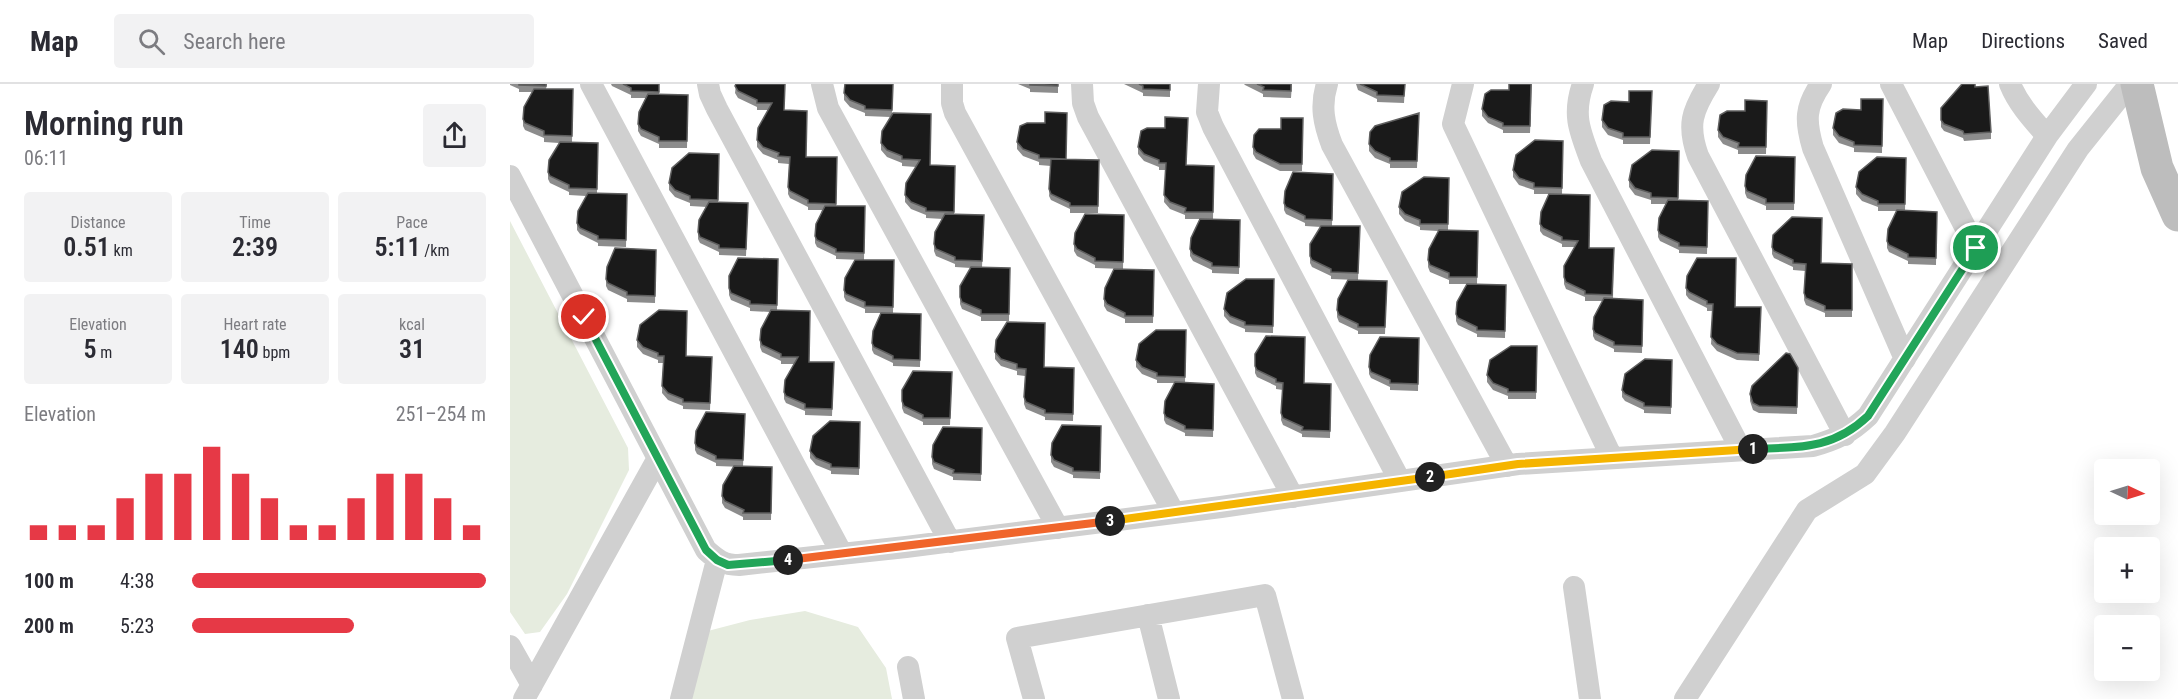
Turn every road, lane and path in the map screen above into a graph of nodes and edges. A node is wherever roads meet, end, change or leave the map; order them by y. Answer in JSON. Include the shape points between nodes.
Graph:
{"nodes":[{"id":1,"x":591,"y":84,"type":"edge"},
{"id":2,"x":708,"y":84,"type":"edge"},
{"id":3,"x":822,"y":84,"type":"edge"},
{"id":4,"x":952,"y":84,"type":"edge"},
{"id":5,"x":1082,"y":84,"type":"edge"},
{"id":6,"x":1209,"y":84,"type":"edge"},
{"id":7,"x":1327,"y":84,"type":"edge"},
{"id":8,"x":1463,"y":84,"type":"edge"},
{"id":9,"x":1583,"y":84,"type":"edge"},
{"id":10,"x":1709,"y":84,"type":"edge"},
{"id":11,"x":1821,"y":84,"type":"edge"},
{"id":12,"x":1891,"y":84,"type":"edge"},
{"id":13,"x":2010,"y":84,"type":"edge"},
{"id":14,"x":2086,"y":84,"type":"edge"},
{"id":15,"x":2130,"y":84,"type":"edge"},
{"id":16,"x":2137,"y":84,"type":"edge"},
{"id":17,"x":2047,"y":136,"type":"junction"},
{"id":18,"x":510,"y":176,"type":"edge"},
{"id":19,"x":2178,"y":214,"type":"edge"},
{"id":20,"x":1976,"y":248,"type":"junction"},
{"id":21,"x":1905,"y":359,"type":"junction"},
{"id":22,"x":1845,"y":435,"type":"junction"},
{"id":23,"x":1741,"y":450,"type":"junction"},
{"id":24,"x":658,"y":458,"type":"junction"},
{"id":25,"x":1612,"y":458,"type":"junction"},
{"id":26,"x":1507,"y":465,"type":"junction"},
{"id":27,"x":1400,"y":481,"type":"junction"},
{"id":28,"x":1293,"y":497,"type":"junction"},
{"id":29,"x":1173,"y":513,"type":"junction"},
{"id":30,"x":1058,"y":528,"type":"junction"},
{"id":31,"x":950,"y":542,"type":"junction"},
{"id":32,"x":842,"y":554,"type":"junction"},
{"id":33,"x":717,"y":560,"type":"junction"},
{"id":34,"x":1574,"y":587,"type":"dead end"},
{"id":35,"x":1148,"y":615,"type":"junction"},
{"id":36,"x":510,"y":646,"type":"edge"},
{"id":37,"x":908,"y":667,"type":"dead end"},
{"id":38,"x":528,"y":692,"type":"edge"},
{"id":39,"x":681,"y":699,"type":"edge"},
{"id":40,"x":914,"y":699,"type":"edge"},
{"id":41,"x":1034,"y":699,"type":"edge"},
{"id":42,"x":1169,"y":699,"type":"edge"},
{"id":43,"x":1293,"y":699,"type":"edge"},
{"id":44,"x":1590,"y":699,"type":"edge"},
{"id":45,"x":1685,"y":699,"type":"edge"}],
"edges":[{"from":1,"to":32,"type":"street"},
{"from":2,"to":31,"type":"street","via":[[717,109]]},
{"from":3,"to":30,"type":"street","via":[[828,108]]},
{"from":4,"to":29,"type":"street","via":[[955,113]]},
{"from":5,"to":28,"type":"street","via":[[1088,117]]},
{"from":6,"to":27,"type":"street","via":[[1207,112],[1213,127]]},
{"from":7,"to":26,"type":"street","via":[[1323,110],[1332,145]]},
{"from":8,"to":25,"type":"street","via":[[1453,124]]},
{"from":9,"to":23,"type":"street","via":[[1576,114],[1591,161]]},
{"from":10,"to":22,"type":"street","via":[[1692,116],[1698,156]]},
{"from":11,"to":21,"type":"street","via":[[1810,99],[1811,140]]},
{"from":12,"to":20,"type":"street"},
{"from":13,"to":17,"type":"street","via":[[2024,109]]},
{"from":14,"to":17,"type":"street"},
{"from":15,"to":45,"type":"street","via":[[2078,149],[1895,433],[1865,474],[1807,510]]},
{"from":16,"to":19,"type":"main road","via":[[2157,168]]},
{"from":17,"to":20,"type":"street"},
{"from":18,"to":24,"type":"street"},
{"from":20,"to":21,"type":"street"},
{"from":21,"to":22,"type":"street","via":[[1868,416]]},
{"from":22,"to":23,"type":"street","via":[[1813,446]]},
{"from":23,"to":25,"type":"street"},
{"from":24,"to":33,"type":"street","via":[[706,550]]},
{"from":24,"to":38,"type":"street"},
{"from":25,"to":26,"type":"street"},
{"from":26,"to":27,"type":"street"},
{"from":27,"to":28,"type":"street"},
{"from":28,"to":29,"type":"street"},
{"from":29,"to":30,"type":"street"},
{"from":30,"to":31,"type":"street"},
{"from":31,"to":32,"type":"street"},
{"from":32,"to":33,"type":"street","via":[[739,565]]},
{"from":33,"to":39,"type":"street"},
{"from":34,"to":44,"type":"street"},
{"from":35,"to":41,"type":"street","via":[[1017,638]]},
{"from":35,"to":42,"type":"street"},
{"from":35,"to":43,"type":"street","via":[[1265,595]]},
{"from":36,"to":38,"type":"street"},
{"from":37,"to":40,"type":"street"}]}
